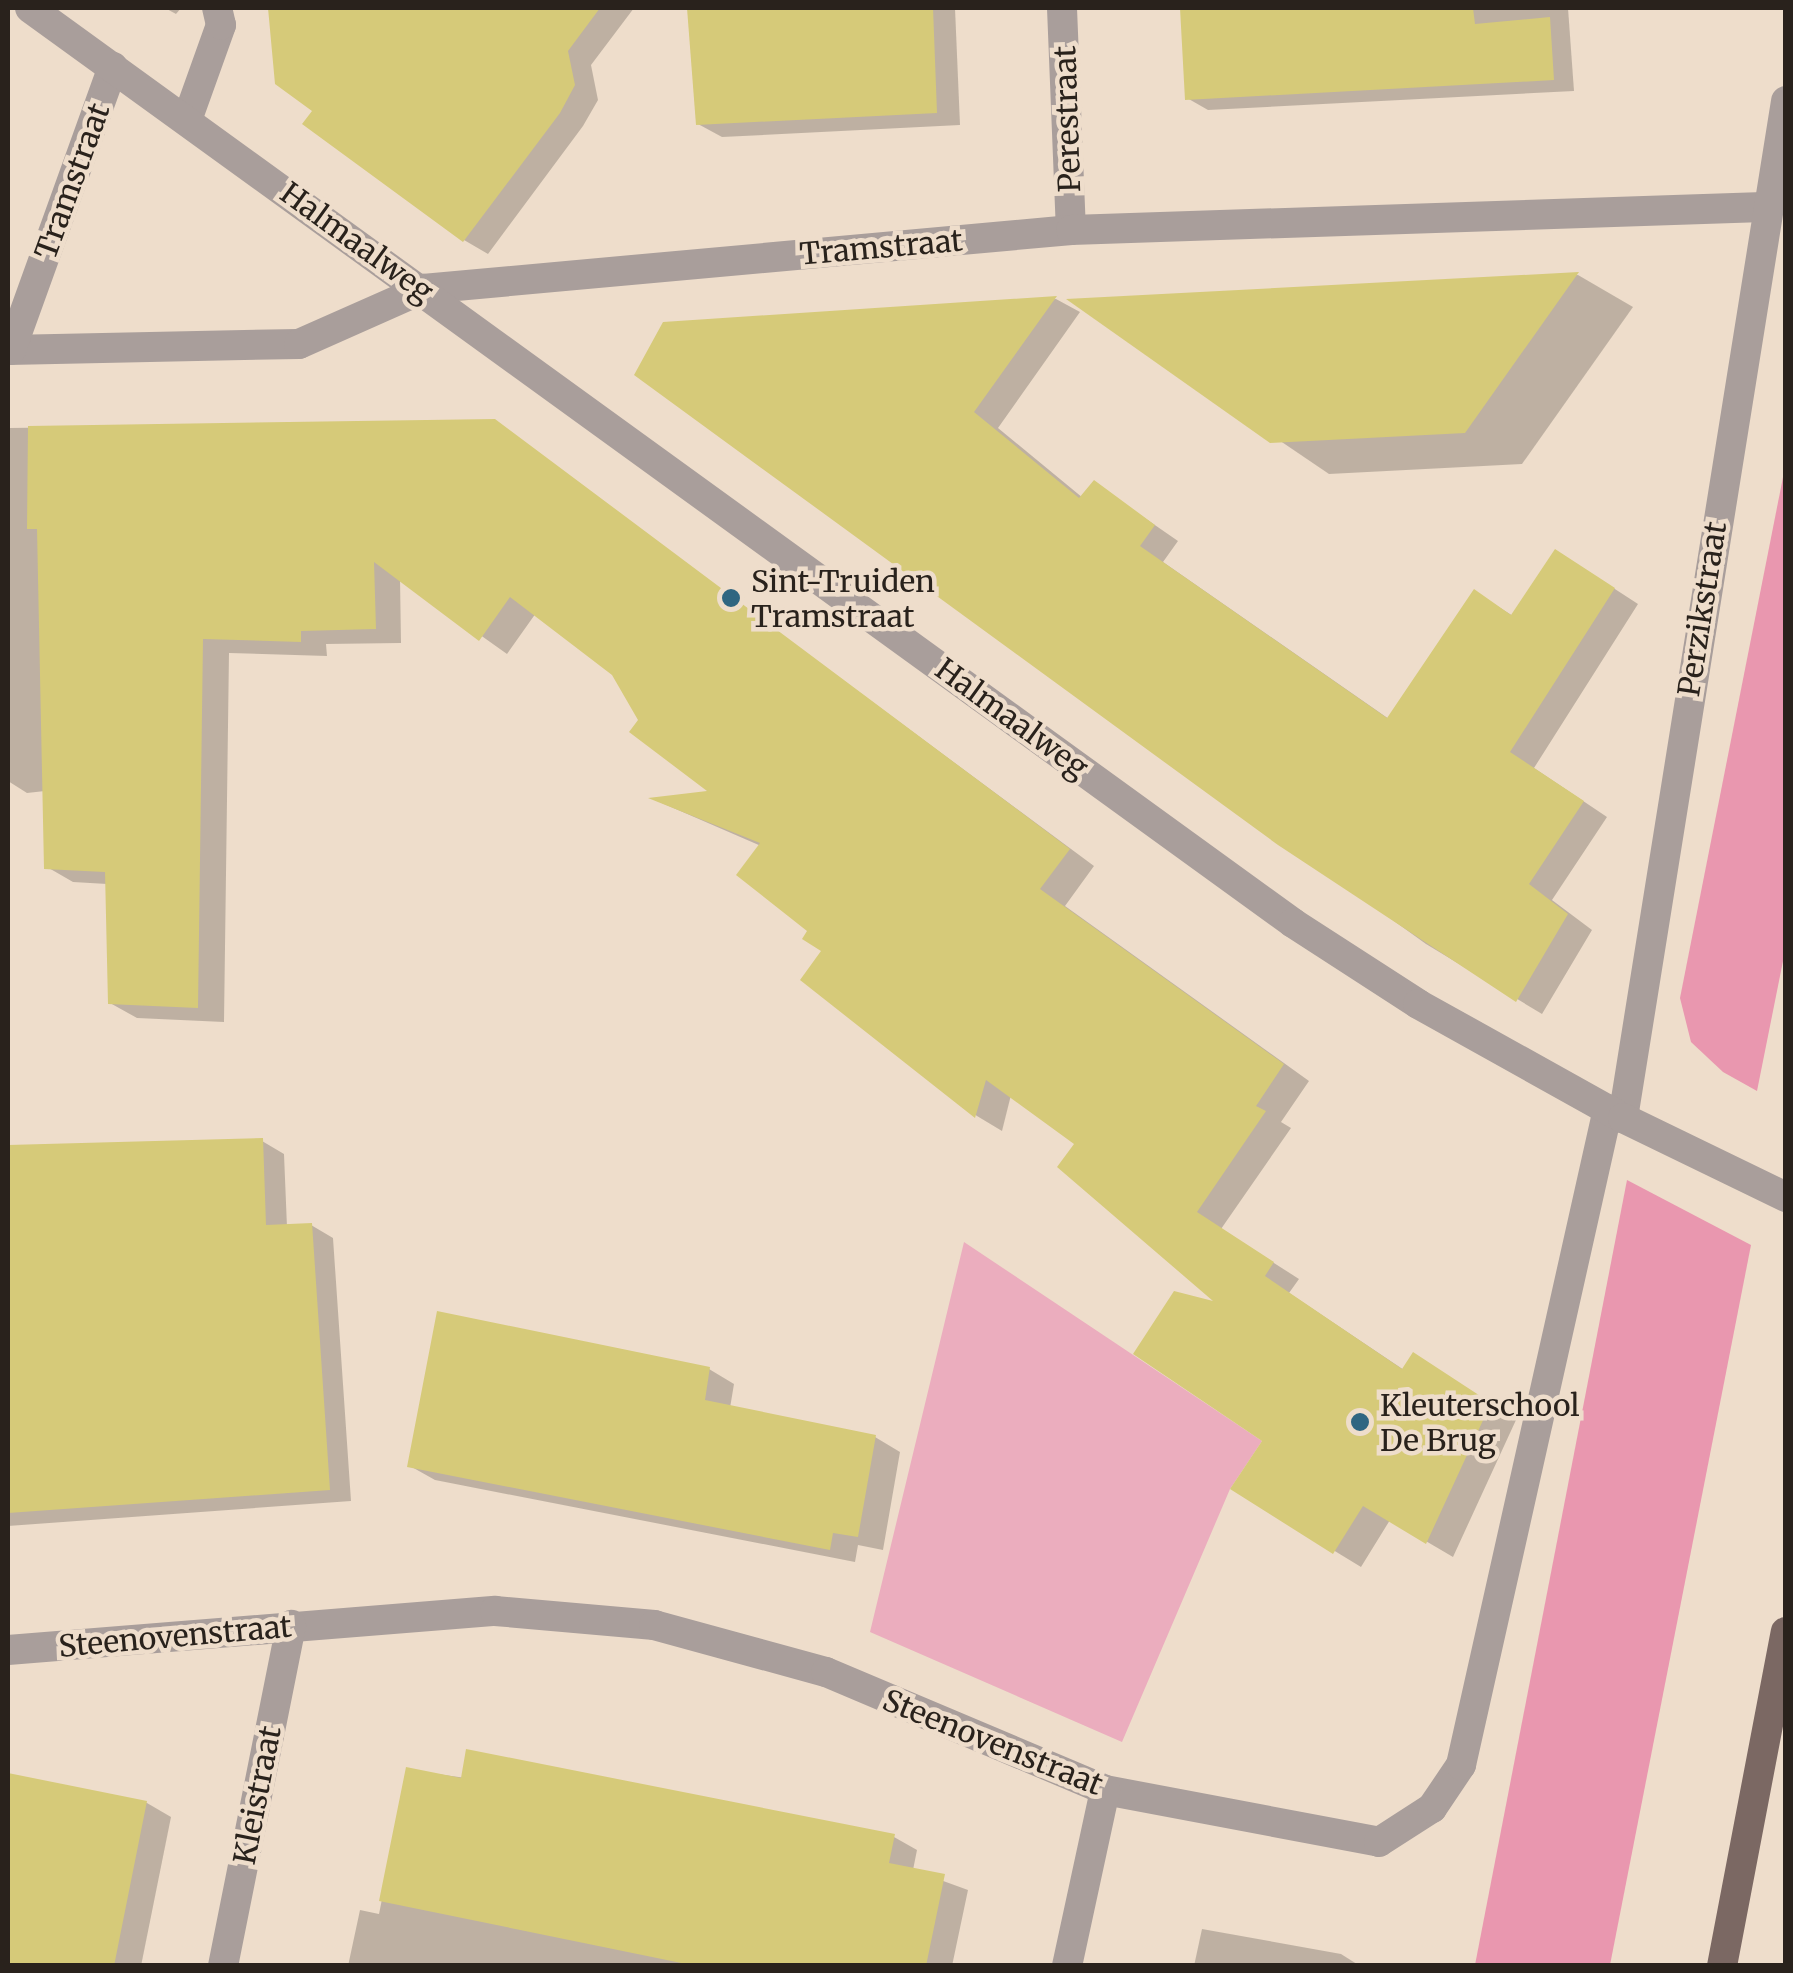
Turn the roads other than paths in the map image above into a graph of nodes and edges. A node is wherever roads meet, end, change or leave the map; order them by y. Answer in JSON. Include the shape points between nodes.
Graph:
{"nodes":[{"id":1,"x":30,"y":8,"type":"edge"},
{"id":2,"x":217,"y":8,"type":"edge"},
{"id":3,"x":1062,"y":8,"type":"edge"},
{"id":4,"x":113,"y":67,"type":"junction"},
{"id":5,"x":1786,"y":101,"type":"edge"},
{"id":6,"x":187,"y":120,"type":"junction"},
{"id":7,"x":1764,"y":207,"type":"junction"},
{"id":8,"x":1071,"y":230,"type":"junction"},
{"id":9,"x":423,"y":289,"type":"junction"},
{"id":10,"x":10,"y":350,"type":"edge"},
{"id":11,"x":1615,"y":1113,"type":"junction"},
{"id":12,"x":1786,"y":1196,"type":"edge"},
{"id":13,"x":291,"y":1625,"type":"junction"},
{"id":14,"x":1786,"y":1632,"type":"edge"},
{"id":15,"x":8,"y":1650,"type":"edge"},
{"id":16,"x":1105,"y":1790,"type":"junction"},
{"id":17,"x":223,"y":1966,"type":"edge"},
{"id":18,"x":1068,"y":1966,"type":"edge"},
{"id":19,"x":1722,"y":1966,"type":"edge"}],
"edges":[{"from":1,"to":4,"type":"street","name":"Halmaalweg"},
{"from":2,"to":6,"type":"street","via":[[221,26]]},
{"from":3,"to":8,"type":"street","name":"Perestraat"},
{"from":4,"to":6,"type":"street","name":"Halmaalweg"},
{"from":4,"to":10,"type":"street","name":"Tramstraat"},
{"from":5,"to":7,"type":"street","name":"Perzikstraat"},
{"from":6,"to":9,"type":"street","name":"Halmaalweg"},
{"from":7,"to":8,"type":"street","name":"Tramstraat"},
{"from":7,"to":11,"type":"street","name":"Perzikstraat"},
{"from":8,"to":9,"type":"street","name":"Tramstraat"},
{"from":9,"to":10,"type":"street","name":"Tramstraat","via":[[299,344]]},
{"from":9,"to":11,"type":"street","name":"Halmaalweg","via":[[1293,924],[1418,1004]]},
{"from":11,"to":12,"type":"street","name":"Halmaalweg"},
{"from":11,"to":16,"type":"street","name":"Steenovenstraat","via":[[1460,1764],[1432,1808],[1379,1842]]},
{"from":13,"to":15,"type":"street","name":"Steenovenstraat"},
{"from":13,"to":16,"type":"street","name":"Steenovenstraat","via":[[495,1611],[654,1625],[826,1672]]},
{"from":13,"to":17,"type":"street","name":"Kleistraat"},
{"from":14,"to":19,"type":"main road"},
{"from":16,"to":18,"type":"street"}]}
